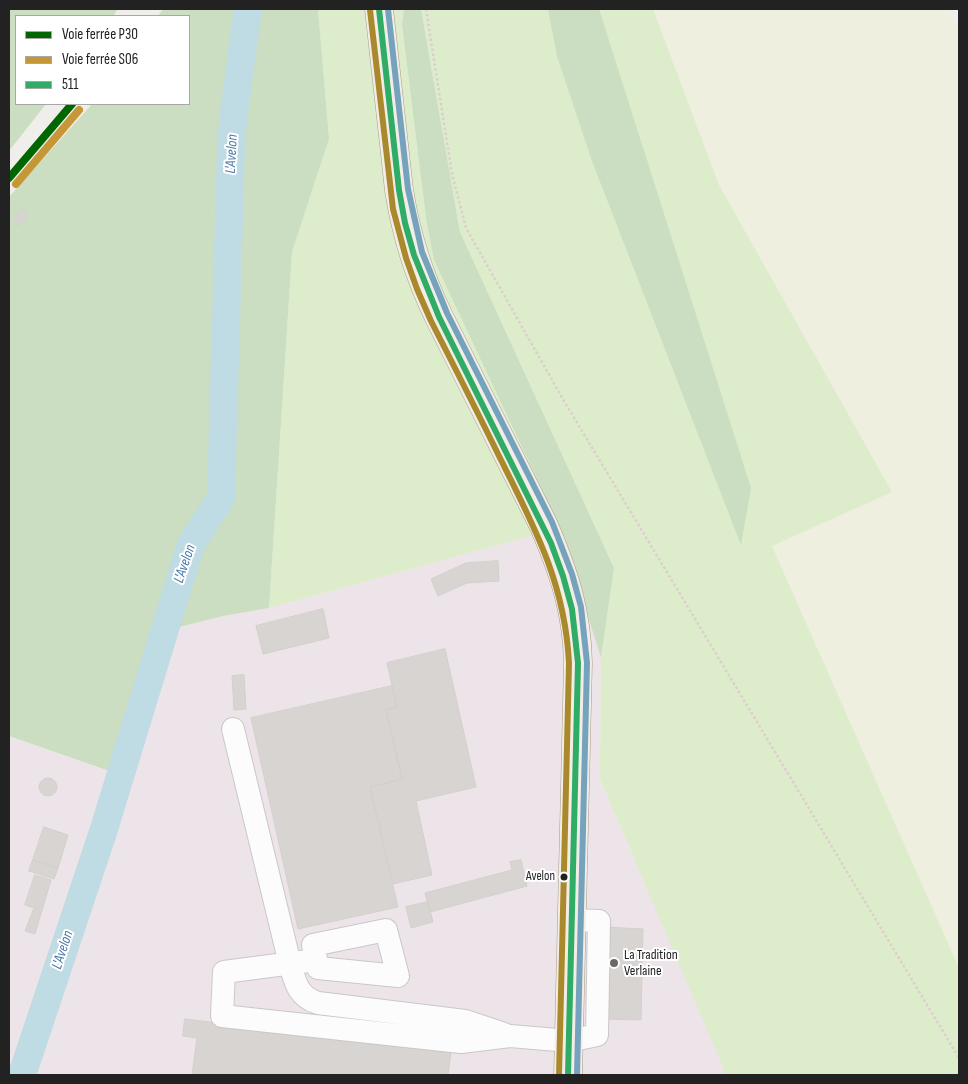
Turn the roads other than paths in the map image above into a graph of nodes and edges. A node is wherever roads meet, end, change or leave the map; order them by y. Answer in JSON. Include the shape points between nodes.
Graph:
{"nodes":[{"id":1,"x":378,"y":9,"type":"edge"},
{"id":2,"x":390,"y":9,"type":"edge"},
{"id":3,"x":392,"y":124,"type":"junction"},
{"id":4,"x":233,"y":729,"type":"dead end"},
{"id":5,"x":316,"y":960,"type":"dead end"},
{"id":6,"x":290,"y":964,"type":"junction"},
{"id":7,"x":510,"y":1036,"type":"junction"},
{"id":8,"x":569,"y":1041,"type":"junction"},
{"id":9,"x":568,"y":1075,"type":"edge"}],
"edges":[{"from":1,"to":3,"type":"main road"},
{"from":2,"to":3,"type":"main road"},
{"from":3,"to":8,"type":"main road","via":[[404,218],[421,278],[539,513],[571,599],[578,663]]},
{"from":4,"to":6,"type":"lane"},
{"from":5,"to":6,"type":"lane"},
{"from":6,"to":7,"type":"lane","via":[[296,986],[310,1001],[465,1021]]},
{"from":6,"to":7,"type":"lane","via":[[224,972],[222,1016],[461,1042]]},
{"from":7,"to":8,"type":"lane"},
{"from":8,"to":9,"type":"main road"}]}
